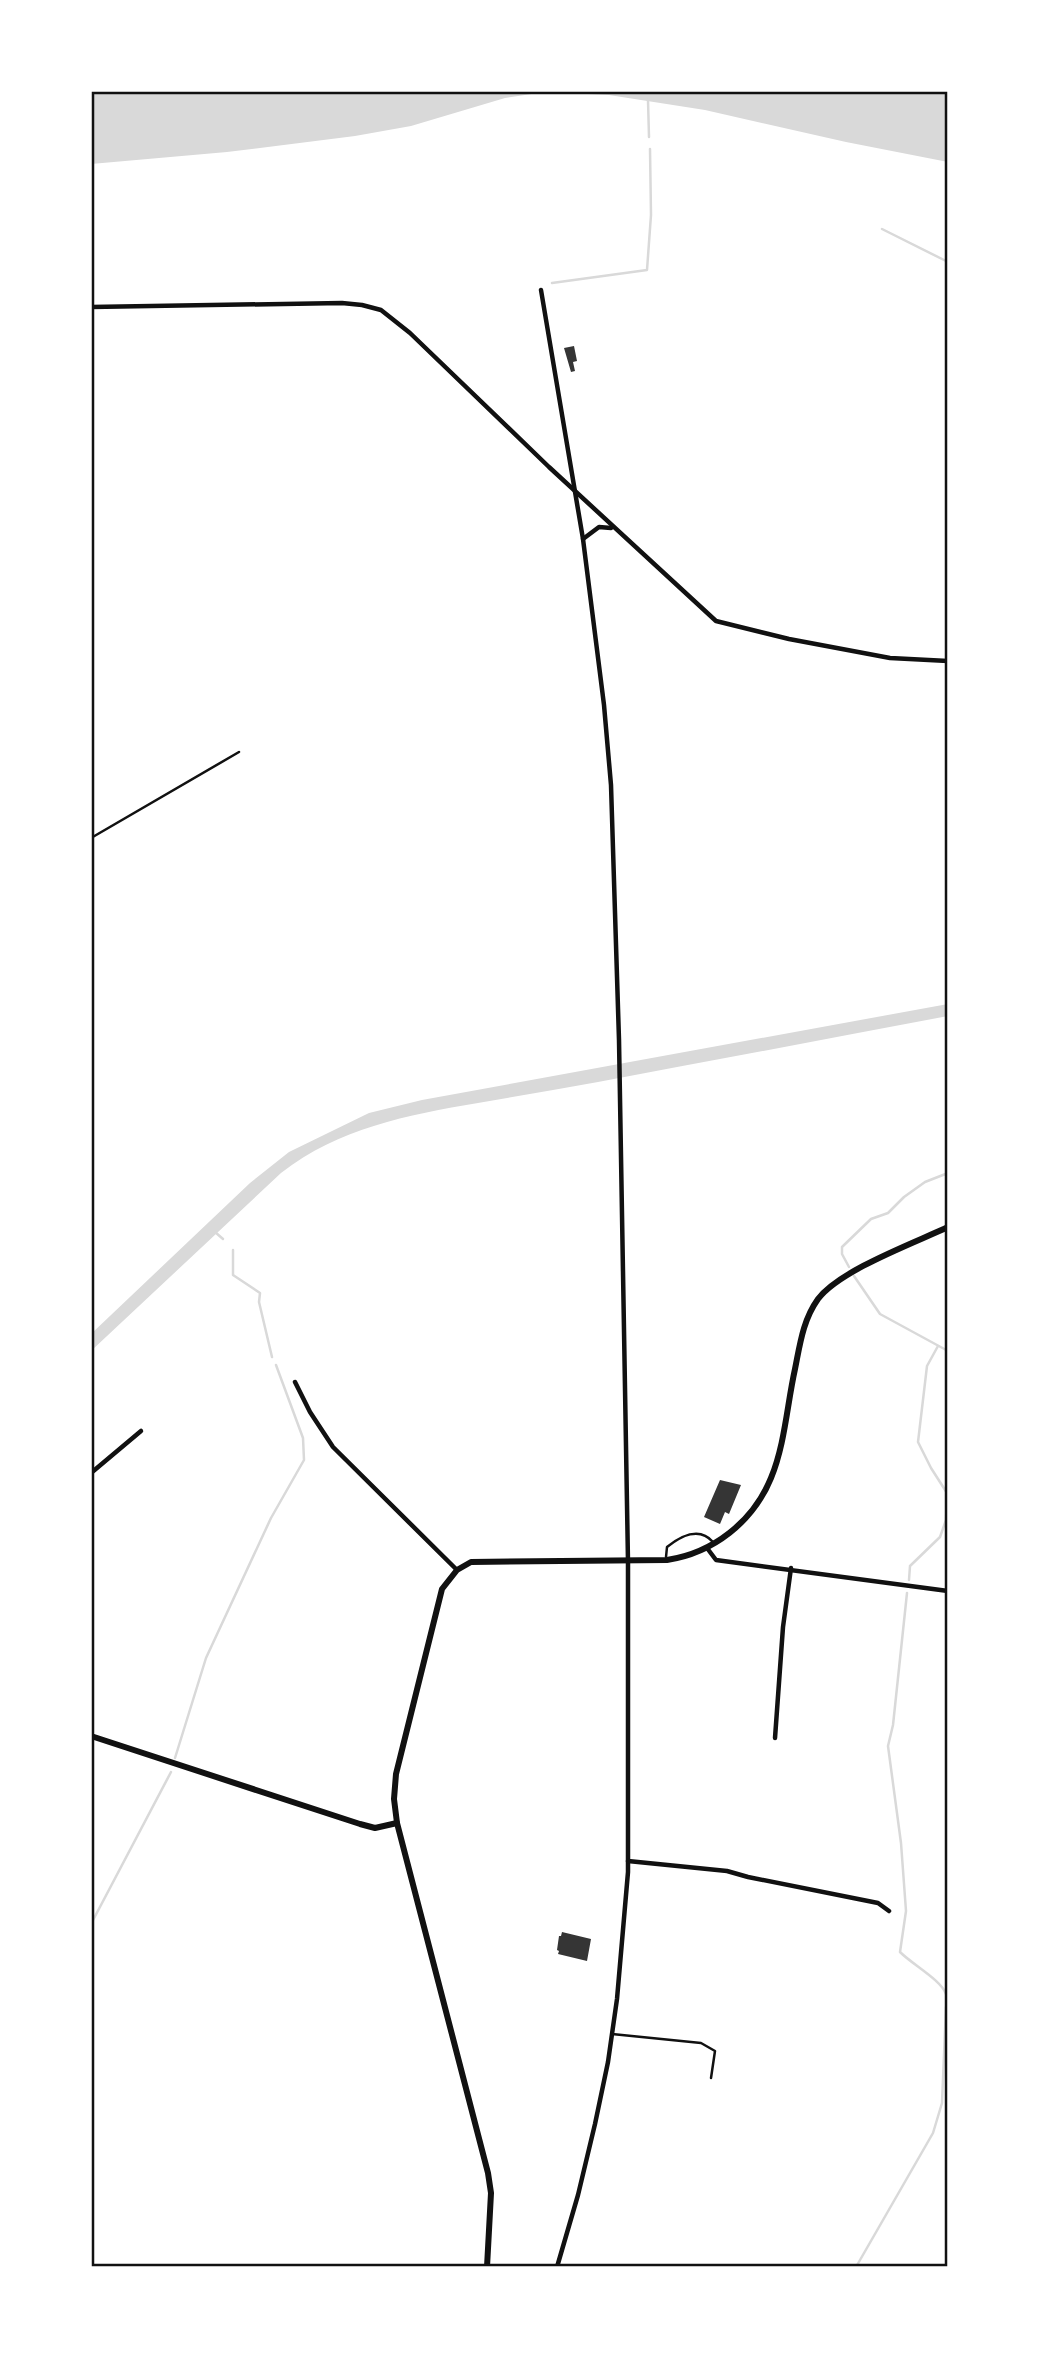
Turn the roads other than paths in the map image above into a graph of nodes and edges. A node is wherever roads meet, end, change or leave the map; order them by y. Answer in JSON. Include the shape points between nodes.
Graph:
{"nodes":[{"id":1,"x":541,"y":290,"type":"dead end"},
{"id":2,"x":91,"y":307,"type":"edge"},
{"id":3,"x":575,"y":492,"type":"junction"},
{"id":4,"x":616,"y":530,"type":"junction"},
{"id":5,"x":583,"y":539,"type":"junction"},
{"id":6,"x":948,"y":662,"type":"edge"},
{"id":7,"x":239,"y":752,"type":"dead end"},
{"id":8,"x":91,"y":838,"type":"edge"},
{"id":9,"x":948,"y":1227,"type":"edge"},
{"id":10,"x":295,"y":1382,"type":"dead end"},
{"id":11,"x":141,"y":1431,"type":"dead end"},
{"id":12,"x":91,"y":1473,"type":"edge"},
{"id":13,"x":711,"y":1546,"type":"junction"},
{"id":14,"x":667,"y":1560,"type":"junction"},
{"id":15,"x":628,"y":1562,"type":"junction"},
{"id":16,"x":791,"y":1568,"type":"junction"},
{"id":17,"x":457,"y":1570,"type":"junction"},
{"id":18,"x":948,"y":1591,"type":"edge"},
{"id":19,"x":91,"y":1736,"type":"edge"},
{"id":20,"x":775,"y":1738,"type":"dead end"},
{"id":21,"x":397,"y":1823,"type":"junction"},
{"id":22,"x":628,"y":1861,"type":"junction"},
{"id":23,"x":889,"y":1912,"type":"dead end"},
{"id":24,"x":612,"y":2034,"type":"junction"},
{"id":25,"x":710,"y":2078,"type":"dead end"},
{"id":26,"x":487,"y":2267,"type":"edge"},
{"id":27,"x":557,"y":2267,"type":"edge"}],
"edges":[{"from":1,"to":3,"type":"street"},
{"from":2,"to":3,"type":"street","via":[[348,303],[376,308],[410,332]]},
{"from":3,"to":4,"type":"street"},
{"from":3,"to":5,"type":"street"},
{"from":4,"to":5,"type":"street","via":[[599,527]]},
{"from":4,"to":6,"type":"street","via":[[724,625],[890,658]]},
{"from":5,"to":15,"type":"street","via":[[608,751],[616,902]]},
{"from":7,"to":8,"type":"lane"},
{"from":9,"to":13,"type":"street","via":[[840,1279],[818,1300],[803,1328],[771,1478],[744,1520]]},
{"from":10,"to":17,"type":"street","via":[[333,1447]]},
{"from":11,"to":12,"type":"street"},
{"from":13,"to":14,"type":"street"},
{"from":13,"to":14,"type":"lane","via":[[708,1536],[686,1535],[667,1547]]},
{"from":13,"to":16,"type":"street","via":[[716,1560]]},
{"from":14,"to":15,"type":"street"},
{"from":15,"to":17,"type":"street","via":[[487,1561],[471,1562]]},
{"from":15,"to":22,"type":"street"},
{"from":16,"to":18,"type":"street"},
{"from":16,"to":20,"type":"street"},
{"from":17,"to":21,"type":"street","via":[[442,1589],[416,1691],[394,1790]]},
{"from":19,"to":21,"type":"street","via":[[360,1824],[375,1828]]},
{"from":21,"to":26,"type":"street","via":[[488,2173]]},
{"from":22,"to":23,"type":"street","via":[[727,1871],[878,1903]]},
{"from":22,"to":24,"type":"street"},
{"from":24,"to":25,"type":"lane","via":[[701,2043],[715,2051]]},
{"from":24,"to":27,"type":"street","via":[[595,2124]]}]}
